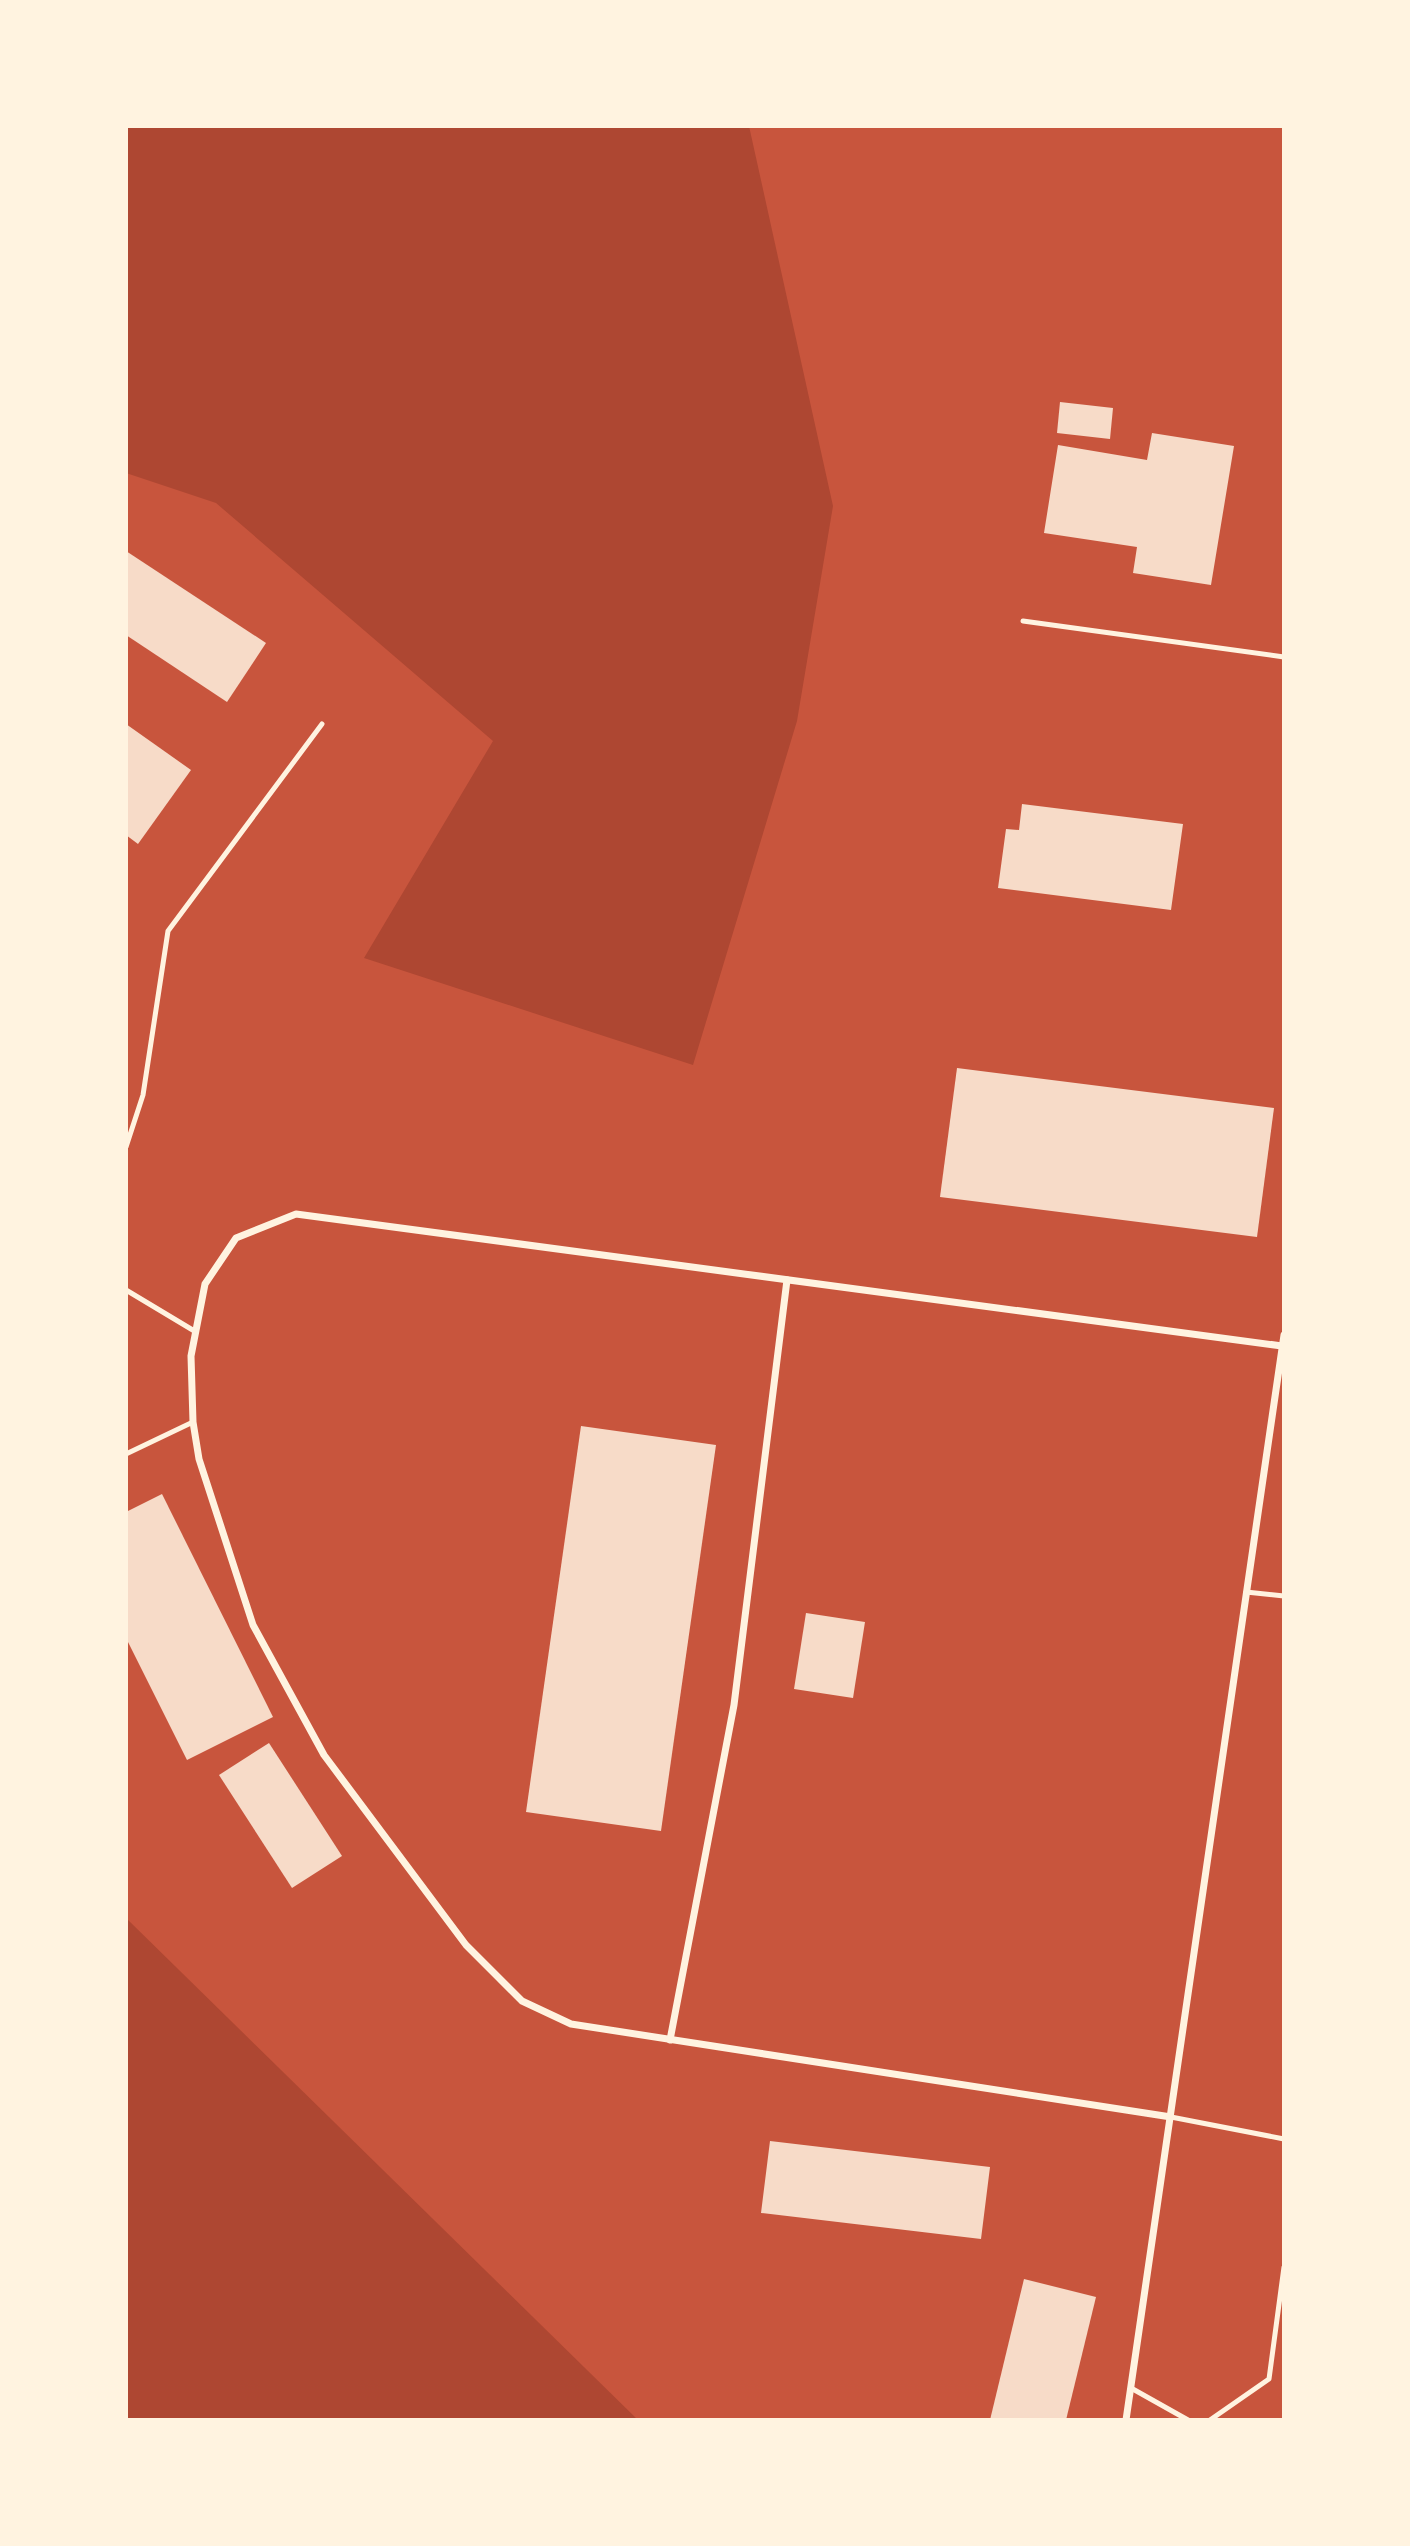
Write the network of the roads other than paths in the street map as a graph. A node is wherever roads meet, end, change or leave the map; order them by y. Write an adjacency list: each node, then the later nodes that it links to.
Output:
1 (1023, 621): 2 (lane)
2 (1284, 657)
3 (322, 724): 4 (lane)
4 (126, 1147)
5 (787, 1280): 7 (street); 9 (street); 14 (street)
6 (126, 1290): 7 (lane)
7 (196, 1332): 10 (street)
8 (1284, 1335): 9 (street)
9 (1282, 1346): 12 (street)
10 (193, 1422): 11 (lane); 14 (street)
11 (126, 1454)
12 (1246, 1592): 13 (lane); 15 (street)
13 (1284, 1597)
14 (670, 2040): 15 (street)
15 (1171, 2117): 16 (lane); 18 (street)
16 (1284, 2139)
17 (1284, 2267): 21 (lane)
18 (1131, 2388): 19 (street); 20 (lane)
19 (1126, 2420)
20 (1188, 2420)
21 (1210, 2420)

